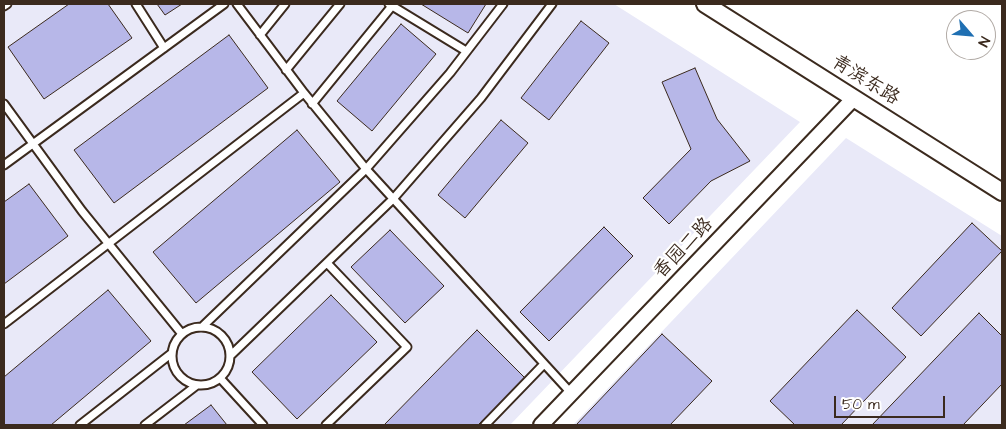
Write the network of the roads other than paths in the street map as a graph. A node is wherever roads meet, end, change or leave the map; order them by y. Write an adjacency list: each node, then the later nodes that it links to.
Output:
1 (136, 4): 11 (lane)
2 (224, 4): 11 (lane)
3 (237, 4): 10 (lane)
4 (286, 4): 10 (lane)
5 (340, 4): 13 (lane)
6 (503, 4): 12 (lane)
7 (552, 4): 22 (lane)
8 (706, 4): 15 (street, 青滨东路)
9 (391, 5): 12 (lane); 17 (lane)
10 (260, 35): 13 (lane)
11 (164, 48): 18 (lane)
12 (466, 51): 20 (lane)
13 (286, 70): 14 (lane)
14 (304, 93): 17 (lane); 23 (lane)
15 (854, 98): 21 (street, 青滨东路); 33 (street, 香园二路)
16 (4, 104): 18 (lane)
17 (312, 104): 20 (lane)
18 (32, 144): 19 (lane); 23 (lane)
19 (4, 165)
20 (366, 169): 22 (lane); 26 (lane)
21 (1002, 192)
22 (393, 199): 24 (lane); 30 (lane)
23 (108, 244): 25 (lane); 27 (lane)
24 (327, 263): 29 (lane); 37 (lane)
25 (4, 324)
26 (202, 327): 27 (lane); 29 (lane)
27 (182, 334): 28 (lane)
28 (172, 353): 32 (lane); 34 (lane)
29 (230, 356): 31 (lane)
30 (544, 364): 33 (lane); 38 (lane)
31 (220, 378): 32 (lane); 36 (lane)
32 (197, 385): 35 (lane)
33 (572, 393): 39 (street, 香园二路)
34 (80, 425)
35 (145, 425)
36 (262, 425)
37 (326, 425)
38 (485, 425)
39 (541, 425)

